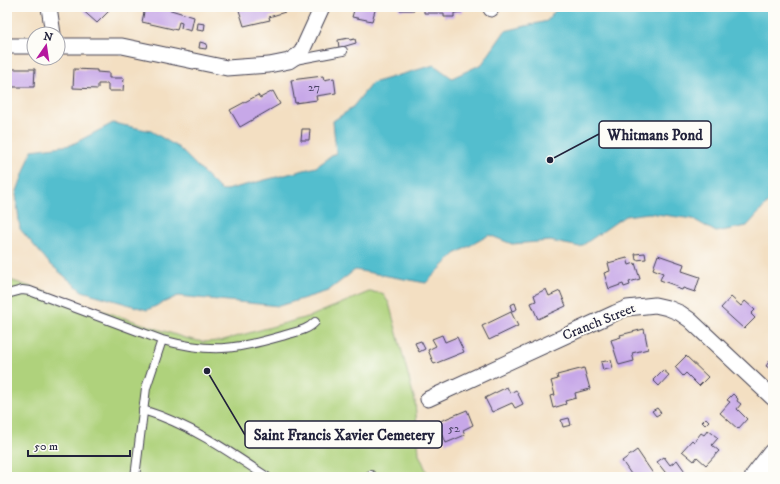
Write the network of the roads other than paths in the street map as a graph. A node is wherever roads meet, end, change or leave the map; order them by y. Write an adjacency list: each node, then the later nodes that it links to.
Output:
1 (49, 7): 3 (street)
2 (322, 7): 8 (street)
3 (52, 26)
4 (7, 46): 5 (street)
5 (26, 46)
6 (66, 46): 8 (street)
7 (343, 52): 8 (lane)
8 (289, 61)
9 (7, 294): 11 (lane)
10 (316, 322): 11 (lane)
11 (162, 340): 14 (lane)
12 (773, 398): 13 (street, Cranch Street)
13 (428, 399)
14 (143, 410): 16 (lane); 17 (lane)
15 (773, 455): 18 (main road)
16 (135, 477)
17 (267, 477)
18 (756, 477)

